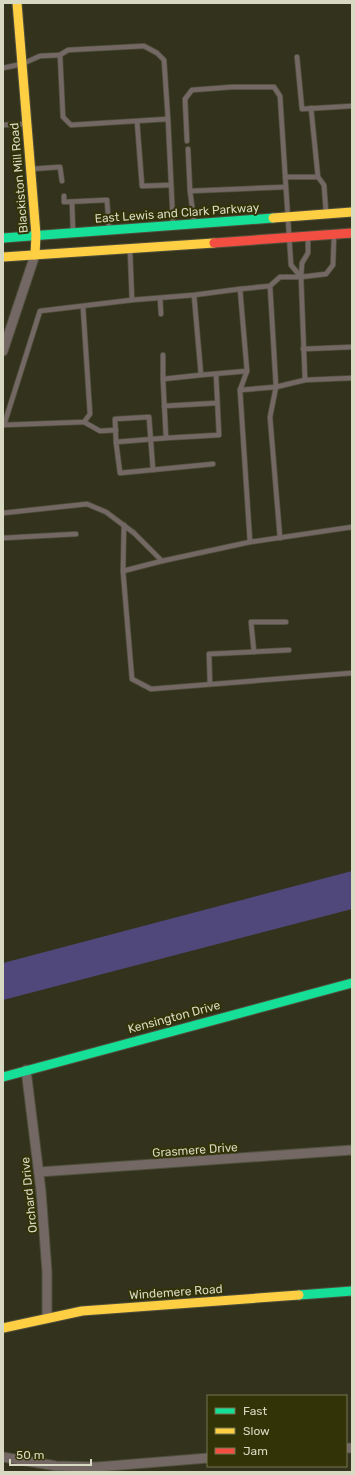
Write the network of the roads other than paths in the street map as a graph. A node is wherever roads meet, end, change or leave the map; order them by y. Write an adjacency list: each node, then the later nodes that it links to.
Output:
1 (17, 3): 4 (main road, Blackiston Mill Road)
2 (60, 55): 4 (lane); 8 (lane); 9 (lane)
3 (297, 57): 7 (lane)
4 (22, 64): 5 (lane); 10 (main road, Blackiston Mill Road)
5 (3, 68)
6 (352, 106): 7 (lane)
7 (311, 108): 15 (lane)
8 (168, 119): 9 (lane); 18 (lane)
9 (137, 121): 18 (lane)
10 (26, 124): 11 (lane); 14 (main road, Blackiston Mill Road)
11 (3, 126)
12 (187, 141): 16 (lane)
13 (188, 149): 20 (lane)
14 (31, 169): 17 (lane); 32 (main road, Blackiston Mill Road)
15 (318, 177): 16 (lane); 24 (lane)
16 (285, 178): 19 (lane)
17 (62, 181)
18 (171, 185): 27 (lane)
19 (286, 188): 20 (lane); 25 (lane)
20 (190, 191): 26 (lane)
21 (64, 196): 22 (lane)
22 (72, 202): 28 (lane); 29 (lane)
23 (352, 212): 24 (main road, East Lewis and Clark Parkway)
24 (326, 214): 25 (main road, East Lewis and Clark Parkway)
25 (288, 217): 26 (main road, East Lewis and Clark Parkway); 35 (lane)
26 (194, 224): 27 (main road, East Lewis and Clark Parkway)
27 (173, 225): 28 (main road, East Lewis and Clark Parkway)
28 (109, 230): 29 (main road, East Lewis and Clark Parkway)
29 (73, 232): 32 (main road, East Lewis and Clark Parkway)
30 (352, 233): 31 (main road)
31 (334, 234): 33 (main road); 39 (lane)
32 (36, 235): 34 (main road, East Lewis and Clark Parkway); 37 (main road, Blackiston Mill Road)
33 (308, 236): 35 (main road); 39 (lane)
34 (3, 238)
35 (290, 238): 36 (main road); 39 (lane)
36 (130, 248): 37 (main road); 44 (lane)
37 (35, 255): 38 (main road); 49 (street)
38 (3, 257)
39 (301, 277): 40 (lane); 48 (lane)
40 (270, 286): 41 (lane); 57 (lane)
41 (240, 289): 42 (lane); 51 (lane)
42 (194, 295): 43 (lane); 53 (lane)
43 (160, 298): 44 (lane); 46 (lane)
44 (132, 300): 45 (lane)
45 (84, 307): 61 (lane); 62 (lane)
46 (161, 314)
47 (352, 347): 48 (lane)
48 (303, 349): 56 (lane)
49 (3, 351)
50 (163, 355): 55 (lane)
51 (247, 371): 52 (lane); 58 (lane)
52 (216, 374): 53 (lane); 59 (lane)
53 (201, 375): 55 (lane)
54 (352, 378): 56 (lane)
55 (163, 379): 60 (lane)
56 (305, 380): 57 (lane)
57 (276, 387): 58 (lane); 74 (lane)
58 (240, 390): 75 (lane)
59 (218, 403): 60 (lane); 64 (lane)
60 (164, 406): 64 (lane)
61 (84, 422): 62 (lane); 63 (lane)
62 (4, 425)
63 (116, 430): 65 (lane); 66 (lane)
64 (166, 438): 65 (lane)
65 (151, 439): 66 (lane); 68 (lane)
66 (116, 442): 68 (lane)
67 (213, 464): 68 (lane)
68 (153, 470)
69 (3, 513): 70 (lane)
70 (124, 525): 76 (lane); 77 (lane)
71 (352, 527): 74 (lane)
72 (76, 534): 73 (lane)
73 (3, 538)
74 (280, 538): 75 (lane)
75 (250, 542): 76 (lane)
76 (162, 561): 77 (lane)
77 (123, 571): 82 (lane)
78 (286, 622): 80 (lane)
79 (289, 650): 80 (lane)
80 (254, 652): 82 (lane)
81 (352, 673): 82 (lane)
82 (210, 684)
83 (352, 982): 84 (main road, Kensington Drive)
84 (26, 1070): 85 (main road, Kensington Drive); 87 (street, Orchard Drive)
85 (3, 1077)
86 (352, 1150): 87 (street, Grasmere Drive)
87 (39, 1172): 89 (street, Orchard Drive)
88 (352, 1292): 89 (main road, Windemere Road)
89 (47, 1318): 90 (main road, Windemere Road)
90 (3, 1328)
91 (3, 1457): 92 (street)
92 (207, 1458)

